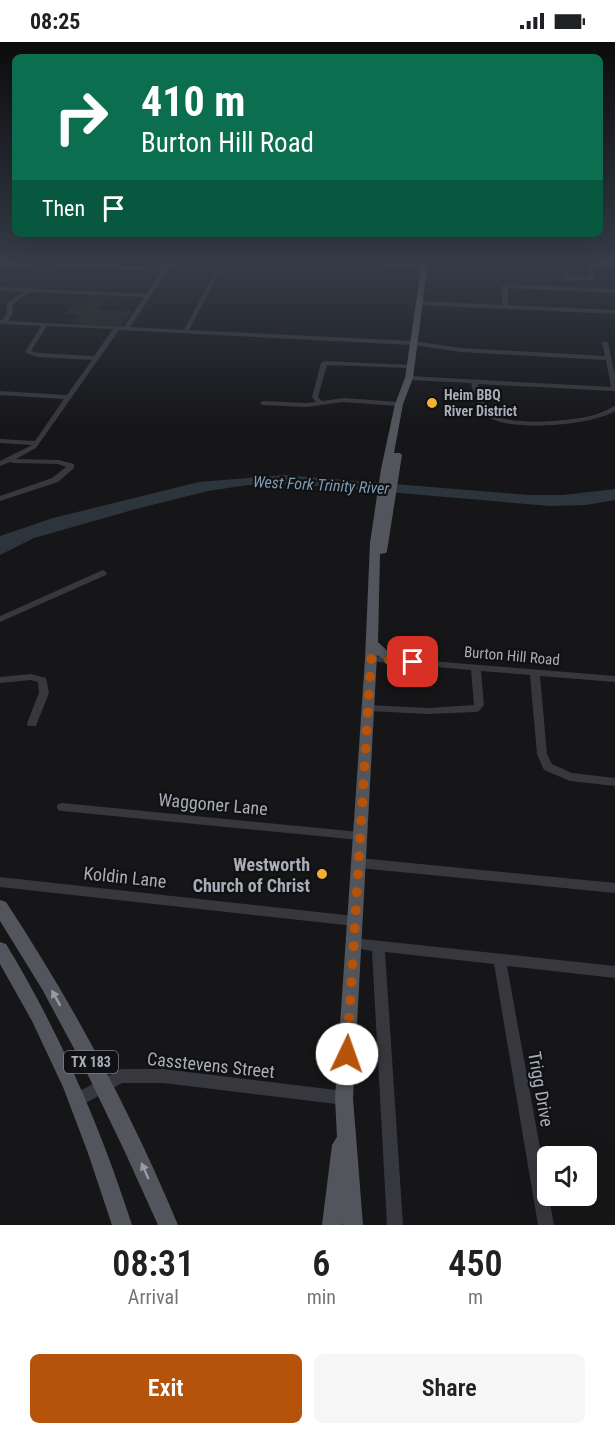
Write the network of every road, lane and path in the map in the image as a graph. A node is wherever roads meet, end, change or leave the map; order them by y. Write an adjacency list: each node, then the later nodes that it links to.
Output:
1 (134, 316): 7 (street)
2 (194, 316): 8 (street)
3 (417, 316): 9 (main road)
4 (2, 322): 5 (street)
5 (45, 324): 6 (street); 11 (street)
6 (117, 328): 7 (street); 11 (street)
7 (126, 328): 8 (street)
8 (186, 331): 9 (street)
9 (413, 343): 12 (street); 13 (main road)
10 (605, 343): 12 (street)
11 (96, 358): 18 (street)
12 (608, 358): 16 (street)
13 (410, 366): 14 (main road); 20 (street)
14 (408, 378): 15 (street); 22 (main road)
15 (474, 381): 16 (street); 21 (street)
16 (615, 389)
17 (0, 393): 18 (street)
18 (69, 397): 24 (street)
19 (263, 403): 20 (street)
20 (321, 403): 22 (street)
21 (615, 408)
22 (401, 409): 29 (main road)
23 (0, 441): 24 (street)
24 (37, 443): 25 (street)
25 (4, 462): 26 (street)
26 (0, 499)
27 (103, 573): 28 (street)
28 (0, 619)
29 (372, 652): 30 (main road); 35 (main road)
30 (392, 661): 31 (street, Burton Hill Road)
31 (476, 668): 32 (street, Burton Hill Road); 35 (street)
32 (535, 673): 33 (street, Burton Hill Road); 37 (street)
33 (615, 679)
34 (0, 680): 36 (street)
35 (368, 708): 39 (main road)
36 (32, 723)
37 (615, 782)
38 (62, 807): 39 (street, Waggoner Lane)
39 (360, 836): 40 (main road)
40 (359, 863): 42 (street); 44 (main road)
41 (0, 882): 44 (street, Koldin Lane)
42 (615, 888)
43 (0, 907): 50 (main road, TX 183, one-way to 43)
44 (354, 921): 45 (main road)
45 (353, 943): 46 (street); 51 (main road)
46 (378, 945): 48 (street); 58 (street)
47 (0, 949): 52 (main road, TX 183)
48 (500, 960): 49 (street); 59 (street, Trigg Drive)
49 (615, 972)
50 (104, 1085): 51 (street, Casstevens Street); 52 (street, Casstevens Street); 56 (main road, TX 183, one-way to 50)
51 (344, 1098): 53 (main road)
52 (80, 1099): 55 (main road, TX 183)
53 (345, 1126): 54 (main road); 57 (main road)
54 (332, 1222)
55 (122, 1225)
56 (168, 1225)
57 (353, 1225)
58 (395, 1225)
59 (546, 1225)

